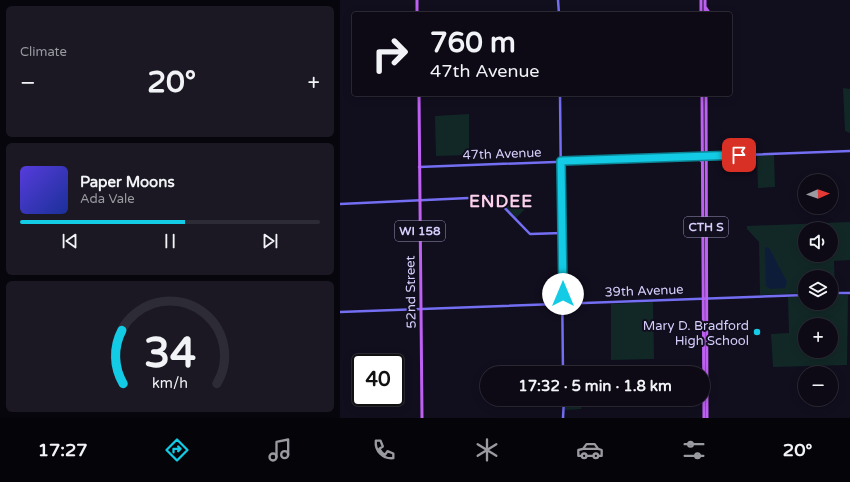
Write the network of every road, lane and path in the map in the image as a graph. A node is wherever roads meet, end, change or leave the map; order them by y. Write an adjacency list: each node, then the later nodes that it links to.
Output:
1 (417, 0): 6 (main road)
2 (558, 0): 7 (street)
3 (701, 0): 8 (main road)
4 (705, 0): 5 (main road)
5 (705, 8): 9 (main road); 10 (main road)
6 (417, 12)
7 (559, 12)
8 (701, 12)
9 (705, 12)
10 (708, 12)
11 (419, 96): 22 (main road, 52nd Street / WI 158)
12 (560, 96): 20 (street)
13 (702, 96): 18 (main road, CTH S)
14 (706, 96): 15 (main road, CTH S)
15 (706, 151): 18 (main road, CTH S); 19 (main road)
16 (850, 151): 19 (street, 47th Avenue)
17 (696, 156): 18 (street, 47th Avenue); 20 (street, 47th Avenue); 21 (main road)
18 (704, 156): 19 (street, 47th Avenue); 21 (main road, CTH S); 29 (main road, CTH S)
19 (714, 156)
20 (561, 161): 22 (street, 47th Avenue); 25 (street)
21 (702, 161): 29 (main road, CTH S)
22 (419, 167): 23 (main road, 52nd Street / WI 158)
23 (419, 200): 24 (street); 25 (street); 31 (main road, 52nd Street / WI 158)
24 (340, 204)
25 (562, 233): 30 (street)
26 (838, 293): 27 (street)
27 (850, 293)
28 (798, 295): 29 (street, 39th Avenue)
29 (706, 298): 30 (street, 39th Avenue); 33 (main road); 34 (main road)
30 (563, 303): 31 (street, 39th Avenue); 35 (street)
31 (420, 309): 32 (street, 39th Avenue); 40 (main road, 52nd Street / WI 158)
32 (340, 312)
33 (704, 312): 34 (main road); 36 (main road)
34 (708, 322): 37 (main road)
35 (563, 366)
36 (705, 366)
37 (706, 366)
38 (564, 406): 41 (street)
39 (705, 406): 42 (main road)
40 (422, 418)
41 (563, 418)
42 (705, 418)

